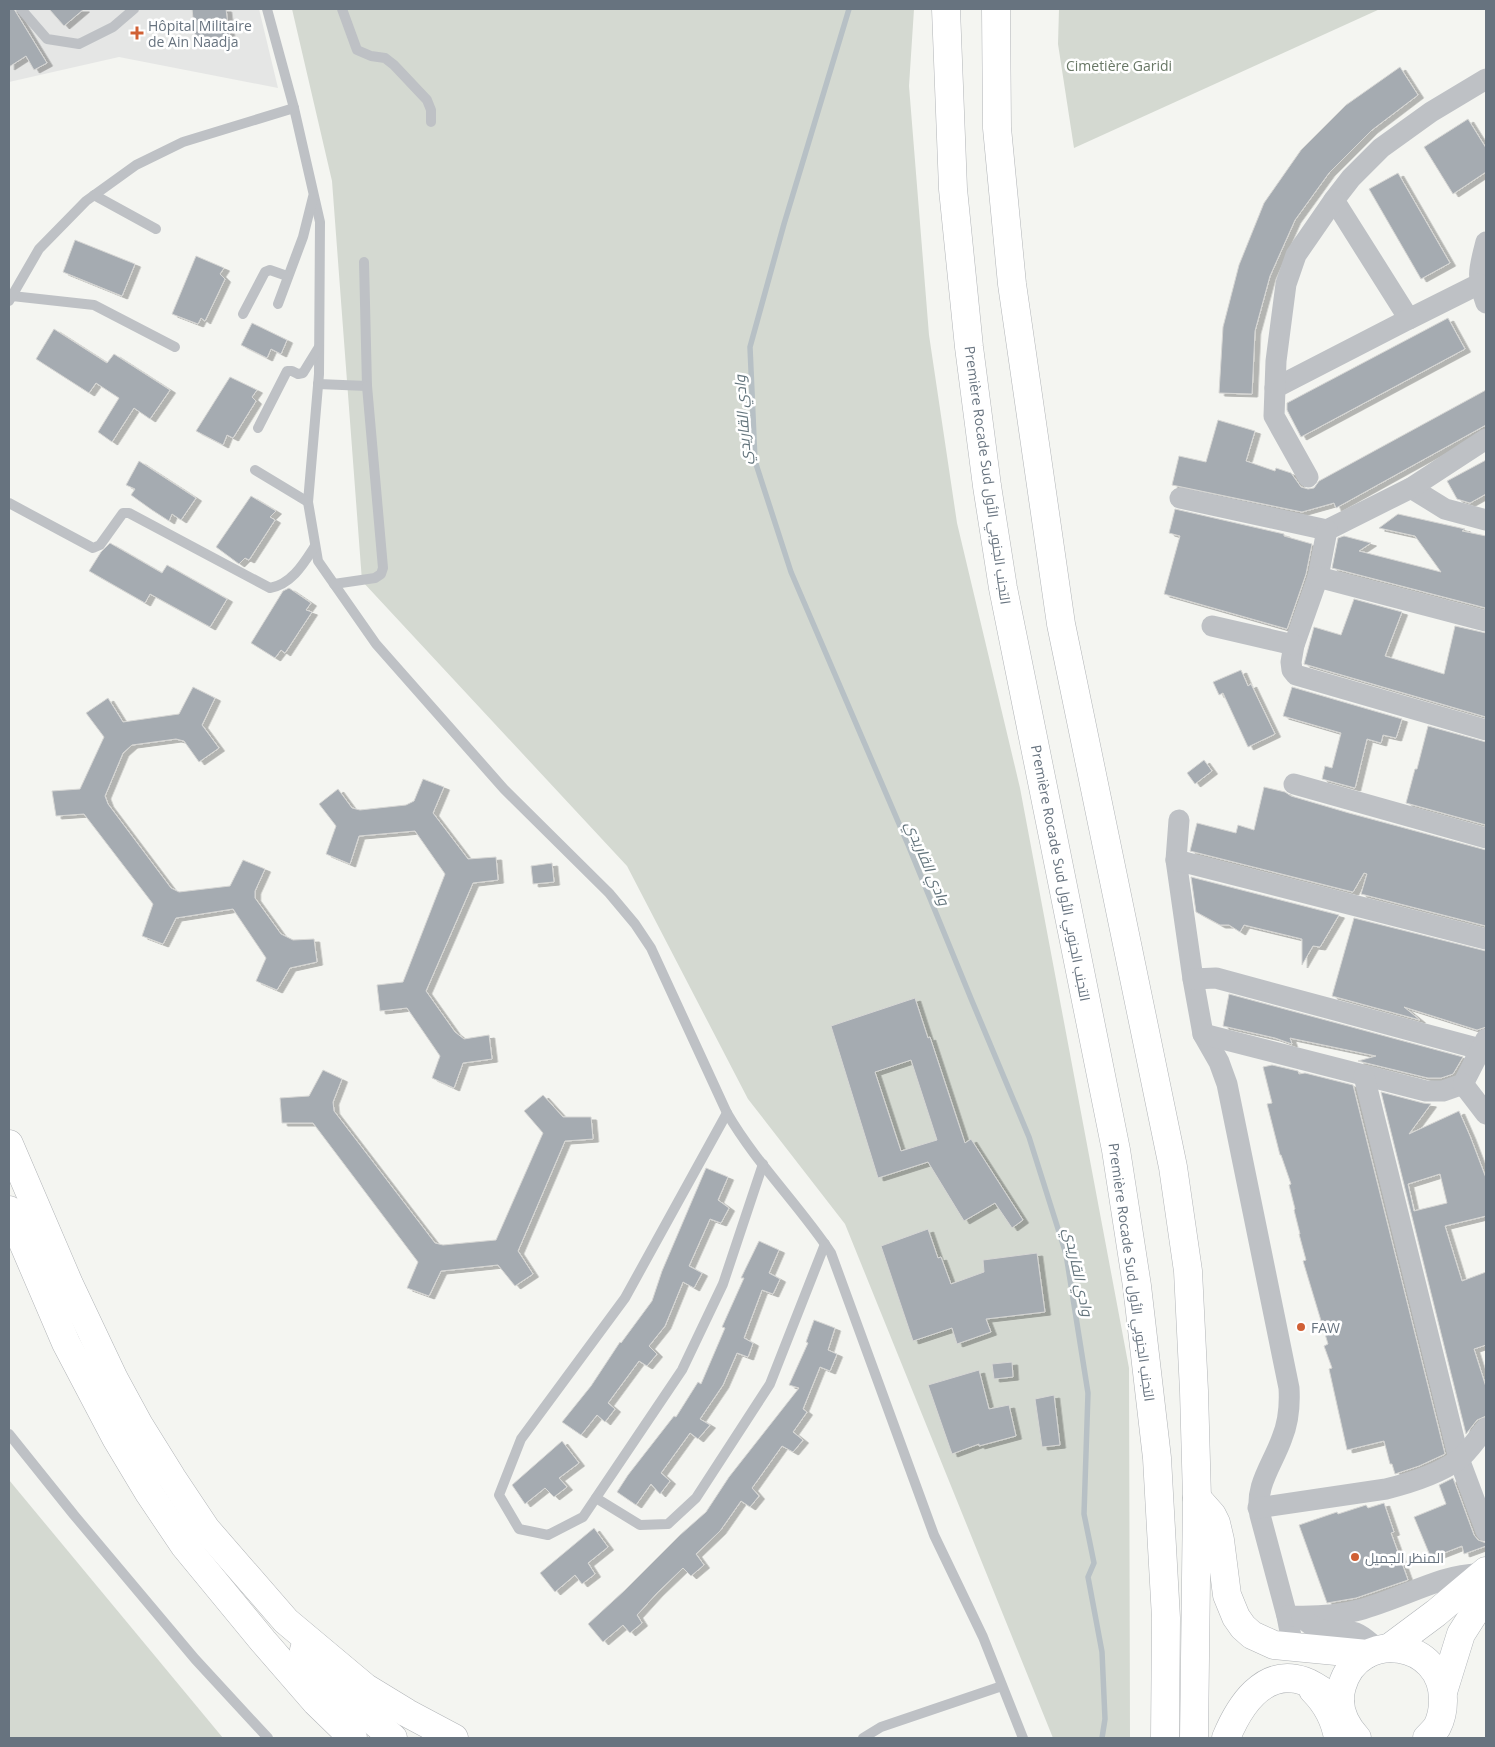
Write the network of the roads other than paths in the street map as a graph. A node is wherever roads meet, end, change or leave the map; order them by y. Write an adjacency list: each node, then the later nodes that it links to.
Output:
1 (21, 9): 2 (lane)
2 (134, 9)
3 (267, 9): 8 (lane)
4 (342, 9): 9 (lane)
5 (946, 9): 86 (main road, Première Rocade Sud التجنب الجنوبي الأول)
6 (996, 9): 66 (main road)
7 (1484, 86): 12 (street)
8 (294, 108): 10 (lane); 11 (lane)
9 (431, 122)
10 (94, 195): 13 (lane); 18 (lane)
11 (314, 196): 16 (lane); 22 (lane)
12 (1334, 200): 21 (street); 26 (street)
13 (156, 229)
14 (1486, 242): 17 (street)
15 (364, 262): 25 (lane)
16 (287, 276): 19 (lane); 20 (lane)
17 (1483, 293): 21 (street)
18 (10, 299): 23 (lane)
19 (278, 304)
20 (243, 314)
21 (1409, 319): 26 (street)
22 (319, 346): 24 (lane); 27 (lane)
23 (176, 347)
24 (318, 384): 25 (lane); 33 (lane)
25 (367, 386): 39 (lane)
26 (1275, 388): 30 (street)
27 (258, 428)
28 (1486, 439): 31 (street)
29 (255, 470): 33 (lane)
30 (1308, 476)
31 (1411, 488): 35 (street); 36 (street)
32 (1180, 498): 36 (street)
33 (308, 502): 37 (lane)
34 (9, 503): 37 (lane)
35 (1486, 520)
36 (1327, 530): 38 (street)
37 (316, 546): 39 (lane)
38 (1318, 577): 40 (street); 42 (street)
39 (334, 584): 54 (lane)
40 (1486, 621)
41 (1212, 626): 42 (street)
42 (1294, 645): 43 (street)
43 (1486, 730)
44 (1294, 784): 46 (street)
45 (1179, 820): 47 (street)
46 (1486, 838)
47 (1176, 860): 48 (street); 49 (street)
48 (1486, 940)
49 (1193, 979): 50 (street); 51 (street)
50 (1204, 1034): 52 (street); 67 (street)
51 (1483, 1044): 53 (street)
52 (1364, 1076): 53 (street); 64 (street)
53 (1463, 1084): 55 (street)
54 (727, 1113): 57 (lane); 65 (lane)
55 (1486, 1114)
56 (9, 1144): 72 (main road)
57 (763, 1164): 60 (lane); 65 (lane)
58 (9, 1210): 61 (main road)
59 (9, 1220): 61 (main road)
60 (825, 1244): 65 (lane); 77 (lane)
61 (44, 1294): 73 (main road)
62 (1486, 1428): 64 (street)
63 (9, 1434): 80 (lane)
64 (1459, 1460): 67 (street); 68 (street)
65 (596, 1498)
66 (1197, 1498): 74 (main road); 87 (main road)
67 (1258, 1508): 71 (street)
68 (1486, 1532)
69 (1485, 1572): 71 (street); 75 (main road)
70 (1486, 1600): 78 (main road)
71 (1294, 1616): 74 (street); 75 (street)
72 (286, 1621): 76 (main road); 83 (main road)
73 (263, 1641): 76 (main road); 81 (main road)
74 (1293, 1647): 75 (main road)
75 (1378, 1650): 78 (main road); 79 (main road)
76 (327, 1681): 82 (main road)
77 (1002, 1686): 84 (lane); 85 (lane)
78 (1443, 1692): 90 (main road)
79 (1340, 1724): 88 (main road); 89 (main road)
80 (268, 1738)
81 (353, 1738)
82 (393, 1738)
83 (454, 1738)
84 (863, 1738)
85 (1023, 1738)
86 (1164, 1738)
87 (1194, 1738)
88 (1226, 1738)
89 (1357, 1738)
90 (1427, 1738)

